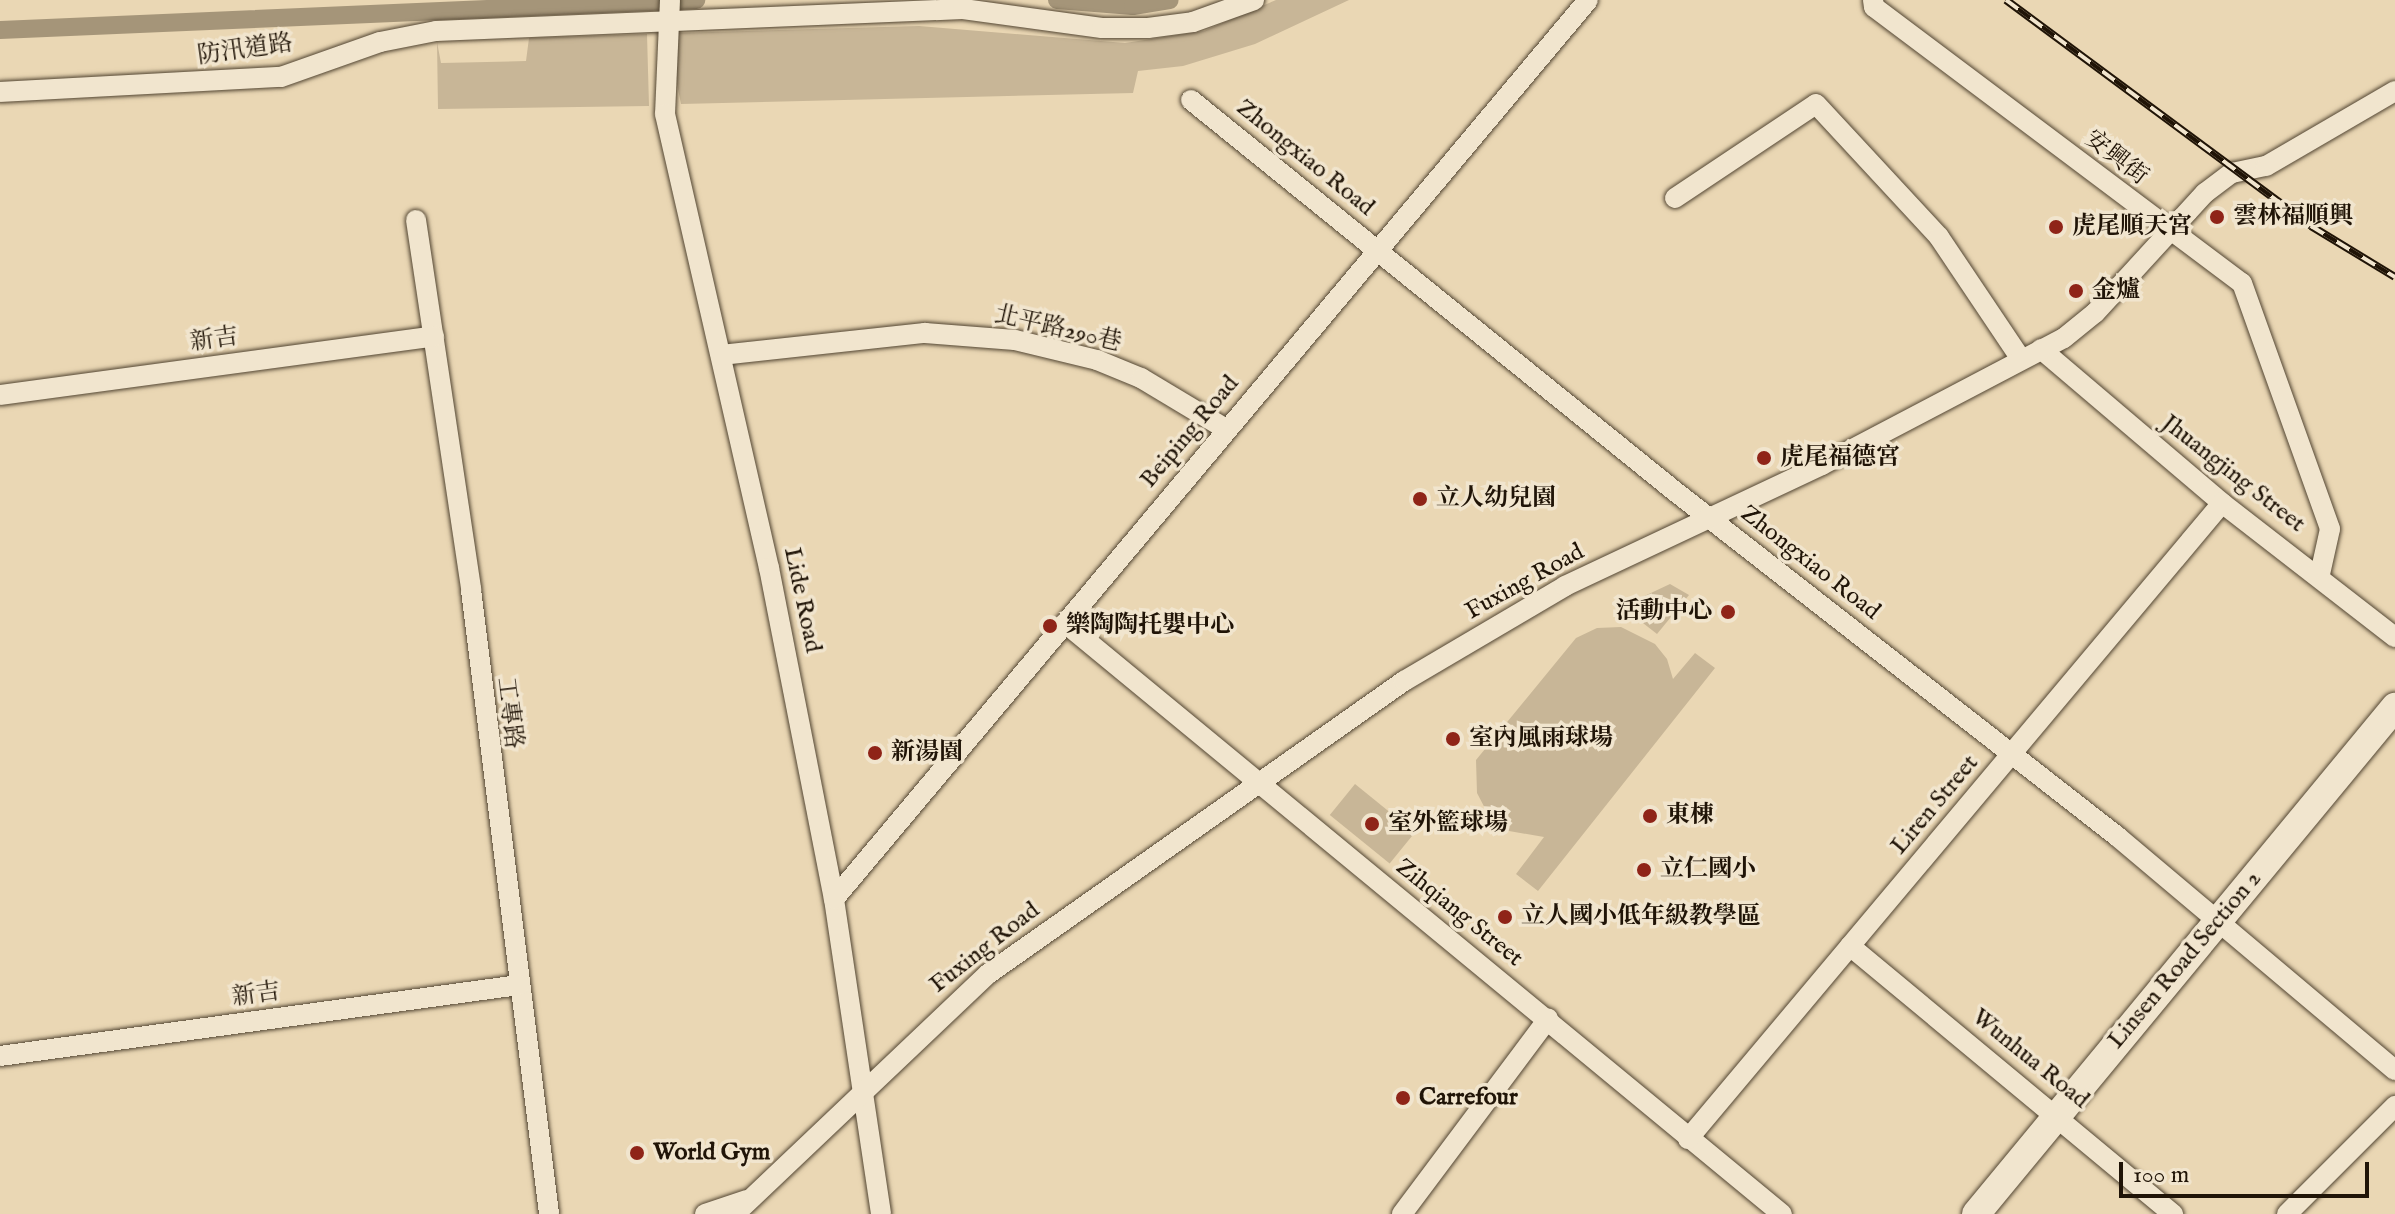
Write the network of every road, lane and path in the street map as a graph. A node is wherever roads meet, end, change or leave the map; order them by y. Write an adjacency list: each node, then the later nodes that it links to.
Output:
1 (1254, 0): 4 (street, 防汛道路)
2 (1588, 0): 11 (street, Beiping Road)
3 (1873, 0): 10 (street, 安興街)
4 (668, 13): 6 (street, 防汛道路); 14 (street, Lide Road)
5 (2395, 91): 10 (street, Fuxing Road)
6 (0, 92)
7 (1191, 100): 11 (street, Zhongxiao Road)
8 (1675, 198): 15 (street)
9 (416, 220): 12 (street, 工專路)
10 (2169, 232): 13 (street, Fuxing Road); 20 (street, 安興街)
11 (1377, 249): 17 (street, Beiping Road); 19 (street, Zhongxiao Road)
12 (434, 336): 16 (street, 新吉); 29 (street, 工專路)
13 (2041, 349): 15 (street, Fuxing Road); 18 (street, Jhuangjing Street)
14 (721, 355): 17 (street, 北平路290巷); 26 (street, Lide Road)
15 (2021, 359): 19 (street, Fuxing Road)
16 (0, 395)
17 (1226, 429): 21 (street, Beiping Road)
18 (2222, 503): 20 (street, Jhuangjing Street); 24 (street, Liren Street)
19 (1711, 518): 24 (street, Zhongxiao Road); 25 (street, Fuxing Road)
20 (2320, 574): 22 (street, Jhuangjing Street)
21 (1065, 623): 25 (street, Zihqiang Street); 26 (street, Beiping Road)
22 (2395, 637)
23 (2395, 707): 27 (main road, Linsen Road Section 2)
24 (2011, 755): 27 (street, Zhongxiao Road); 28 (street, Liren Street)
25 (1258, 782): 30 (street, Zihqiang Street); 33 (street, Fuxing Road)
26 (834, 899): 33 (street, Lide Road)
27 (2219, 921): 32 (street, Zhongxiao Road); 35 (main road, Linsen Road Section 2)
28 (1850, 946): 35 (street, Wunhua Road); 36 (street, Liren Street)
29 (519, 985): 31 (street, 新吉); 38 (street, 工專路)
30 (1548, 1019): 36 (street, Zihqiang Street); 42 (street)
31 (0, 1056)
32 (2395, 1070)
33 (864, 1093): 37 (street, Fuxing Road); 41 (street, Lide Road)
34 (2395, 1106): 46 (street)
35 (2058, 1116): 44 (main road, Linsen Road Section 2); 45 (street, Wunhua Road)
36 (1688, 1139): 43 (street, Zihqiang Street)
37 (763, 1205): 39 (street); 40 (street, Fuxing Road)
38 (549, 1214)
39 (705, 1214)
40 (735, 1214)
41 (881, 1214)
42 (1402, 1214)
43 (1782, 1214)
44 (1976, 1214)
45 (2173, 1214)
46 (2287, 1214)

